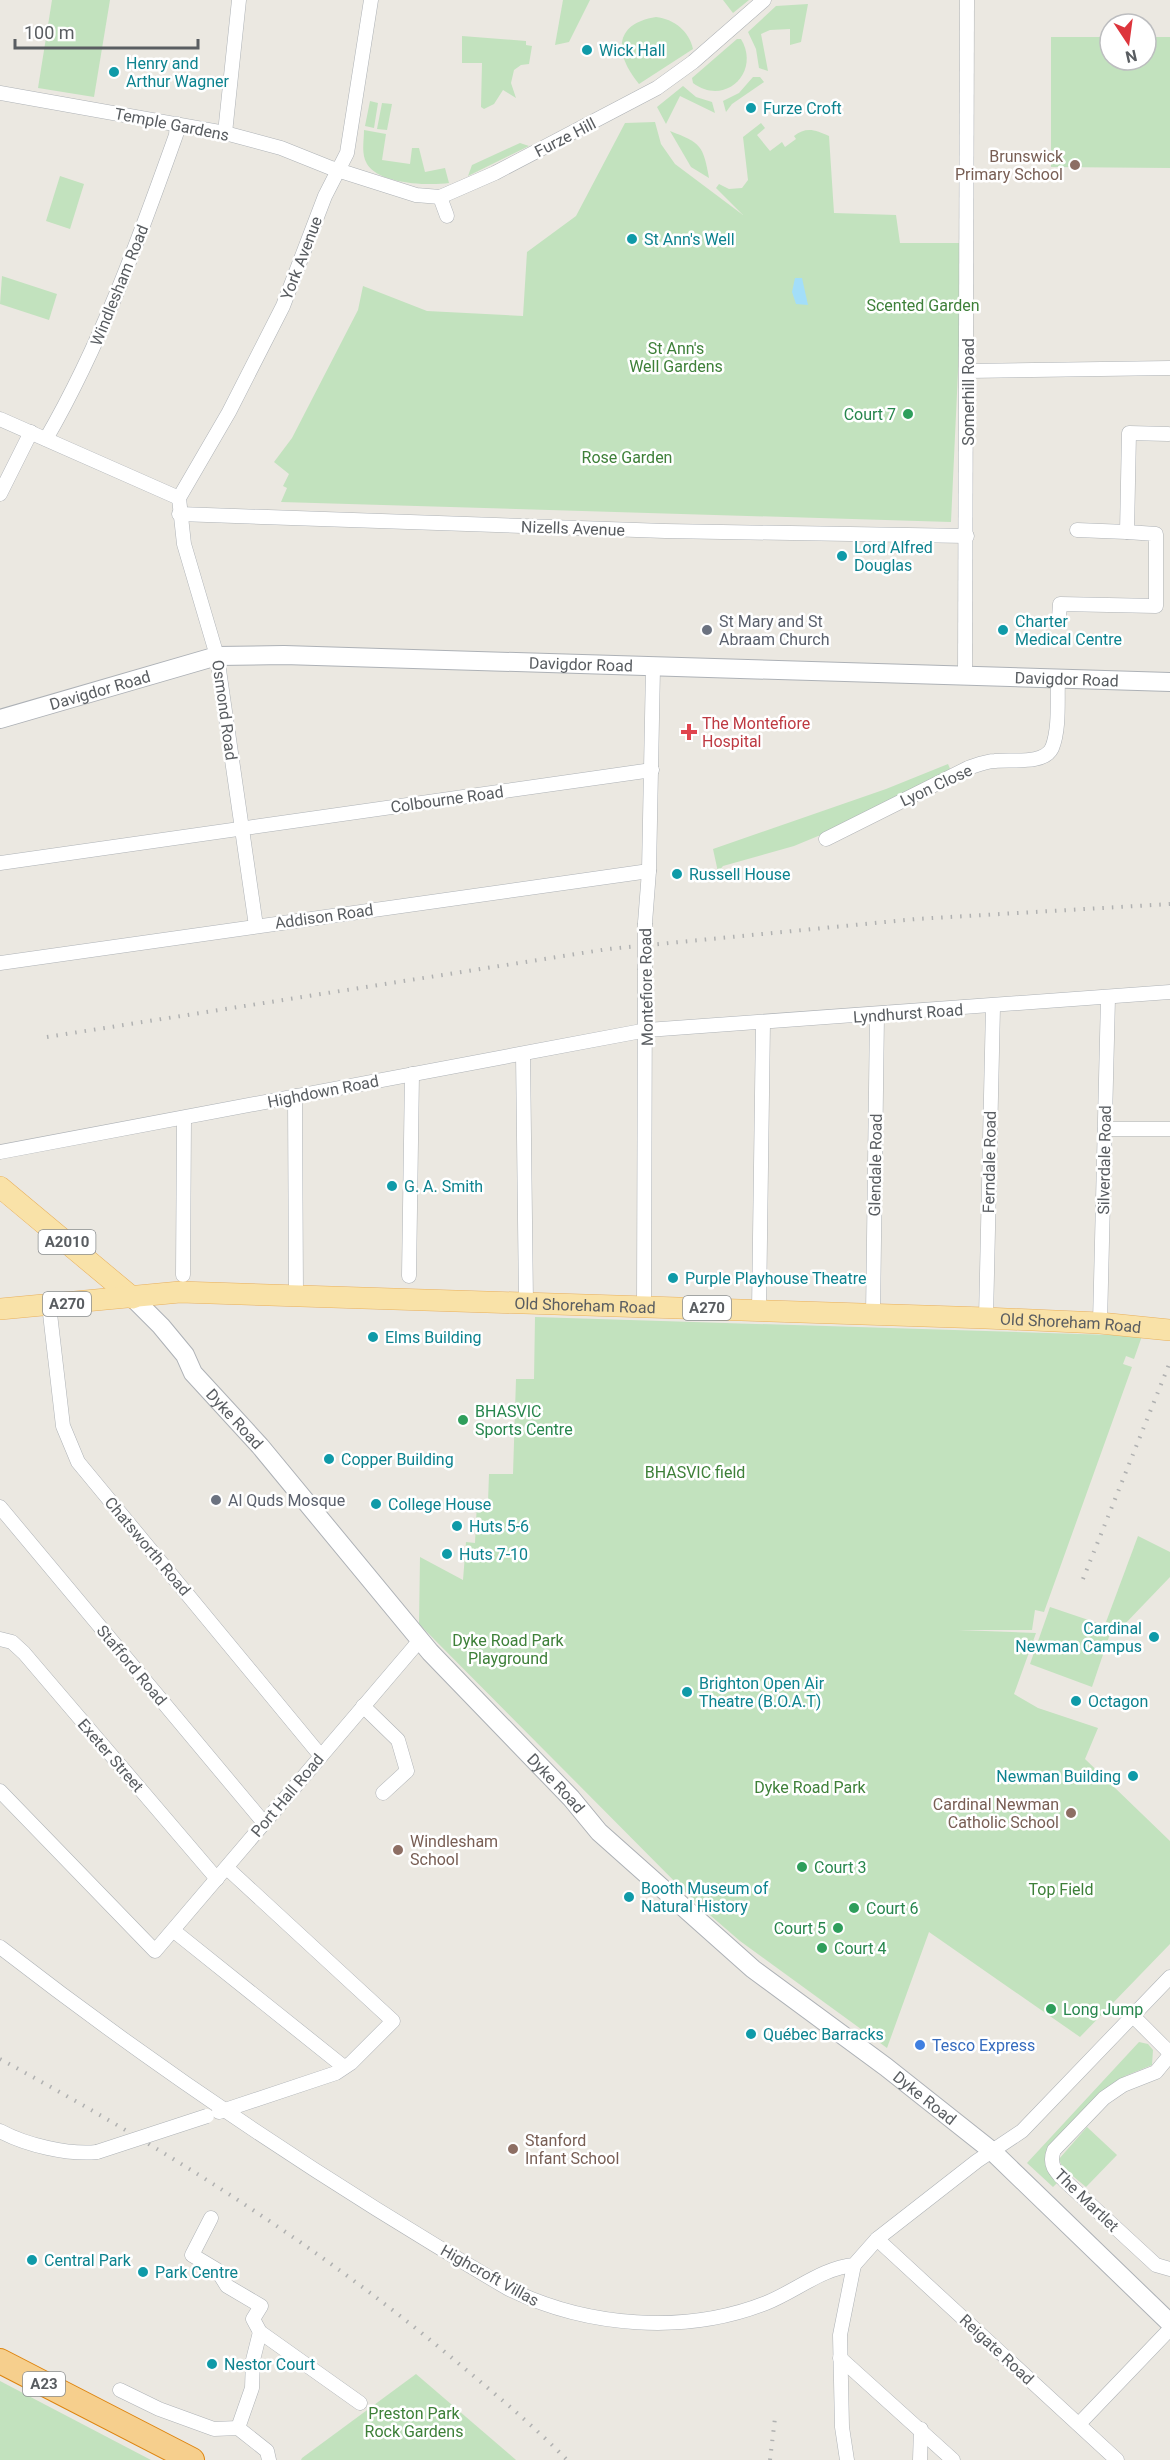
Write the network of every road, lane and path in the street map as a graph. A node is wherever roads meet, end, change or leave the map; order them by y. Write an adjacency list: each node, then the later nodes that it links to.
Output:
1 (239, 0): 7 (street)
2 (371, 0): 8 (street, York Avenue)
3 (764, 0): 9 (street, Furze Hill)
4 (968, 0): 12 (street, Somerhill Road)
5 (0, 93): 6 (street, Temple Gardens)
6 (177, 124): 7 (street, Temple Gardens); 16 (street, Windlesham Road)
7 (225, 133): 8 (street, Temple Gardens)
8 (340, 169): 9 (street); 18 (street, York Avenue)
9 (440, 197): 10 (street)
10 (447, 216)
11 (1170, 368): 12 (street)
12 (968, 371): 23 (street, Somerhill Road)
13 (0, 419): 14 (street)
14 (31, 432): 16 (street); 17 (street)
15 (1168, 434): 21 (street)
16 (46, 439): 18 (street)
17 (0, 494)
18 (179, 498): 19 (street, Osmond Road)
19 (179, 514): 23 (street, Nizells Avenue); 26 (street, Osmond Road)
20 (1077, 530): 21 (street)
21 (1127, 532): 22 (street)
22 (1163, 534): 24 (street)
23 (967, 536): 28 (street, Somerhill Road)
24 (1163, 606): 25 (street)
25 (1059, 618)
26 (217, 656): 27 (street, Davigdor Road); 31 (street, Davigdor Road); 33 (street, Osmond Road)
27 (653, 668): 28 (street, Davigdor Road); 32 (street, Montefiore Road)
28 (966, 676): 29 (street, Davigdor Road)
29 (1058, 678): 30 (street, Davigdor Road); 34 (street, Lyon Close)
30 (1170, 682)
31 (0, 719)
32 (652, 770): 33 (street, Colbourne Road); 36 (street, Montefiore Road)
33 (241, 828): 35 (street, Colbourne Road); 37 (street, Osmond Road)
34 (826, 839)
35 (0, 863)
36 (649, 871): 37 (street, Addison Road); 44 (street, Montefiore Road, bridge)
37 (256, 926): 38 (street, Addison Road)
38 (0, 963)
39 (1170, 992): 40 (street, Lyndhurst Road)
40 (1108, 998): 41 (street, Lyndhurst Road); 49 (street, Silverdale Road)
41 (993, 1007): 42 (street, Lyndhurst Road); 64 (street, Ferndale Road)
42 (877, 1015): 43 (street, Lyndhurst Road); 63 (street, Glendale Road)
43 (763, 1023): 44 (street, Lyndhurst Road); 62 (street)
44 (647, 1030): 45 (street, Highdown Road); 60 (street, Montefiore Road)
45 (523, 1054): 46 (street, Highdown Road); 58 (street)
46 (412, 1074): 47 (street, Highdown Road); 54 (street)
47 (295, 1096): 48 (street, Highdown Road); 56 (street)
48 (184, 1118): 51 (street, Highdown Road); 53 (street)
49 (1105, 1129): 50 (street); 65 (street, Silverdale Road)
50 (1170, 1129)
51 (0, 1152)
52 (0, 1187): 57 (main road, Dyke Road / A2010)
53 (183, 1275)
54 (409, 1276)
55 (170, 1293): 56 (main road, Old Shoreham Road / A270); 57 (main road, Old Shoreham Road / A270); 66 (street)
56 (296, 1296): 58 (main road, Old Shoreham Road / A270)
57 (133, 1298): 59 (main road, Old Shoreham Road / A270); 66 (street, Dyke Road)
58 (526, 1303): 60 (main road, Old Shoreham Road / A270)
59 (49, 1305): 61 (main road, Old Shoreham Road / A270); 72 (street, Chatsworth Road)
60 (644, 1307): 62 (main road, Old Shoreham Road / A270)
61 (0, 1309)
62 (759, 1310): 63 (main road, Old Shoreham Road / A270)
63 (873, 1315): 64 (main road, Old Shoreham Road / A270)
64 (986, 1318): 65 (main road, Old Shoreham Road / A270)
65 (1100, 1323): 67 (main road, Old Shoreham Road / A270)
66 (161, 1326): 70 (street, Dyke Road)
67 (1170, 1330)
68 (0, 1507): 75 (street, Stafford Road)
69 (0, 1639): 77 (street, Exeter Street)
70 (420, 1640): 71 (street, Port Hall Road); 86 (street, Dyke Road)
71 (363, 1706): 72 (street, Port Hall Road); 74 (street)
72 (320, 1755): 75 (street, Port Hall Road)
73 (0, 1791): 78 (street, Port Hall Road)
74 (383, 1793)
75 (264, 1822): 76 (street, Port Hall Road)
76 (227, 1868): 77 (street, Port Hall Road); 83 (street)
77 (217, 1879): 78 (street, Port Hall Road)
78 (174, 1931): 83 (street)
79 (0, 1947): 84 (street, Highcroft Villas)
80 (1170, 1977): 81 (street)
81 (1133, 2016): 82 (street); 86 (street)
82 (1170, 2054): 90 (street, The Martlet)
83 (344, 2067): 84 (street)
84 (223, 2110): 85 (street, bridge); 89 (street, Highcroft Villas)
85 (0, 2131)
86 (992, 2151): 88 (street); 91 (street, Dyke Road)
87 (211, 2218): 93 (street)
88 (877, 2239): 89 (street); 98 (street, Reigate Road)
89 (854, 2265): 94 (street)
90 (1170, 2270)
91 (1170, 2323)
92 (1170, 2329): 98 (street)
93 (260, 2332): 97 (street); 99 (street)
94 (840, 2358): 100 (street); 103 (street)
95 (0, 2361): 101 (highway, A23)
96 (120, 2390): 99 (street)
97 (360, 2403)
98 (1079, 2424): 106 (street, Reigate Road)
99 (238, 2428): 102 (street)
100 (921, 2429): 104 (street); 105 (street)
101 (192, 2460)
102 (269, 2460)
103 (847, 2460)
104 (920, 2460)
105 (954, 2460)
106 (1117, 2460)

